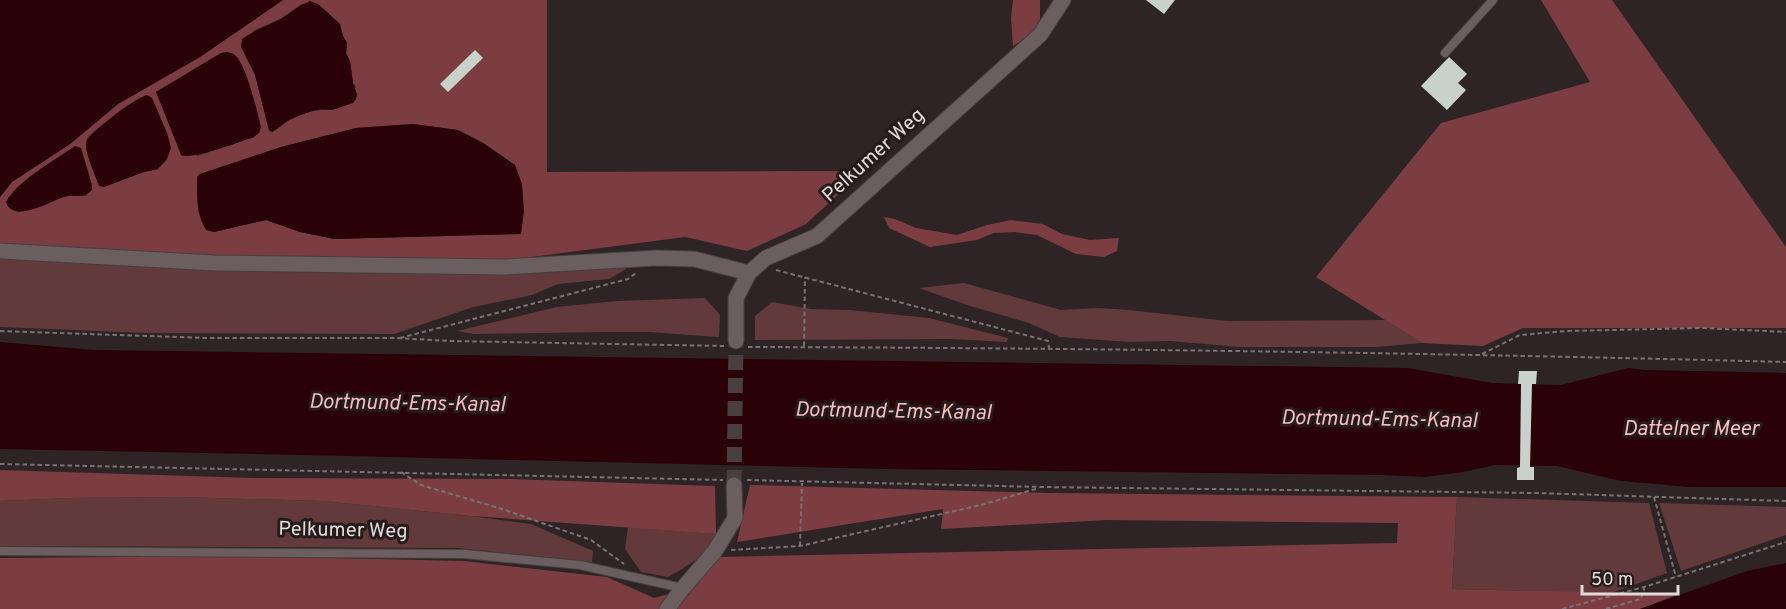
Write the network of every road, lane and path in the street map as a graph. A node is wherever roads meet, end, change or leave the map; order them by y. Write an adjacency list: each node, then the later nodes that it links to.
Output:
1 (1063, 0): 6 (street, Pelkumer Weg)
2 (1493, 0): 3 (lane)
3 (1444, 53)
4 (0, 251): 6 (street)
5 (637, 272): 10 (path)
6 (749, 273): 7 (path); 11 (street, Pelkumer Weg)
7 (806, 277): 12 (path); 13 (path)
8 (0, 331): 10 (path)
9 (1786, 332): 14 (path)
10 (397, 338): 11 (path)
11 (737, 345): 12 (path)
12 (804, 347): 13 (path)
13 (1049, 348): 14 (path)
14 (1482, 354): 15 (path)
15 (1786, 362)
16 (0, 464): 17 (path)
17 (400, 472): 18 (path); 28 (path)
18 (736, 482): 19 (path); 26 (street)
19 (802, 482): 20 (path); 24 (path)
20 (1042, 487): 21 (path); 24 (path)
21 (1654, 497): 22 (path); 27 (path)
22 (1786, 501)
23 (1786, 542): 27 (path)
24 (800, 546): 26 (path)
25 (0, 551): 28 (lane, Pelkumer Weg)
26 (715, 551): 30 (street)
27 (1676, 577): 29 (path)
28 (643, 579): 30 (lane, Pelkumer Weg)
29 (1644, 587): 32 (path); 33 (path)
30 (683, 588): 31 (street)
31 (668, 609)
32 (1562, 609)
33 (1606, 609)

